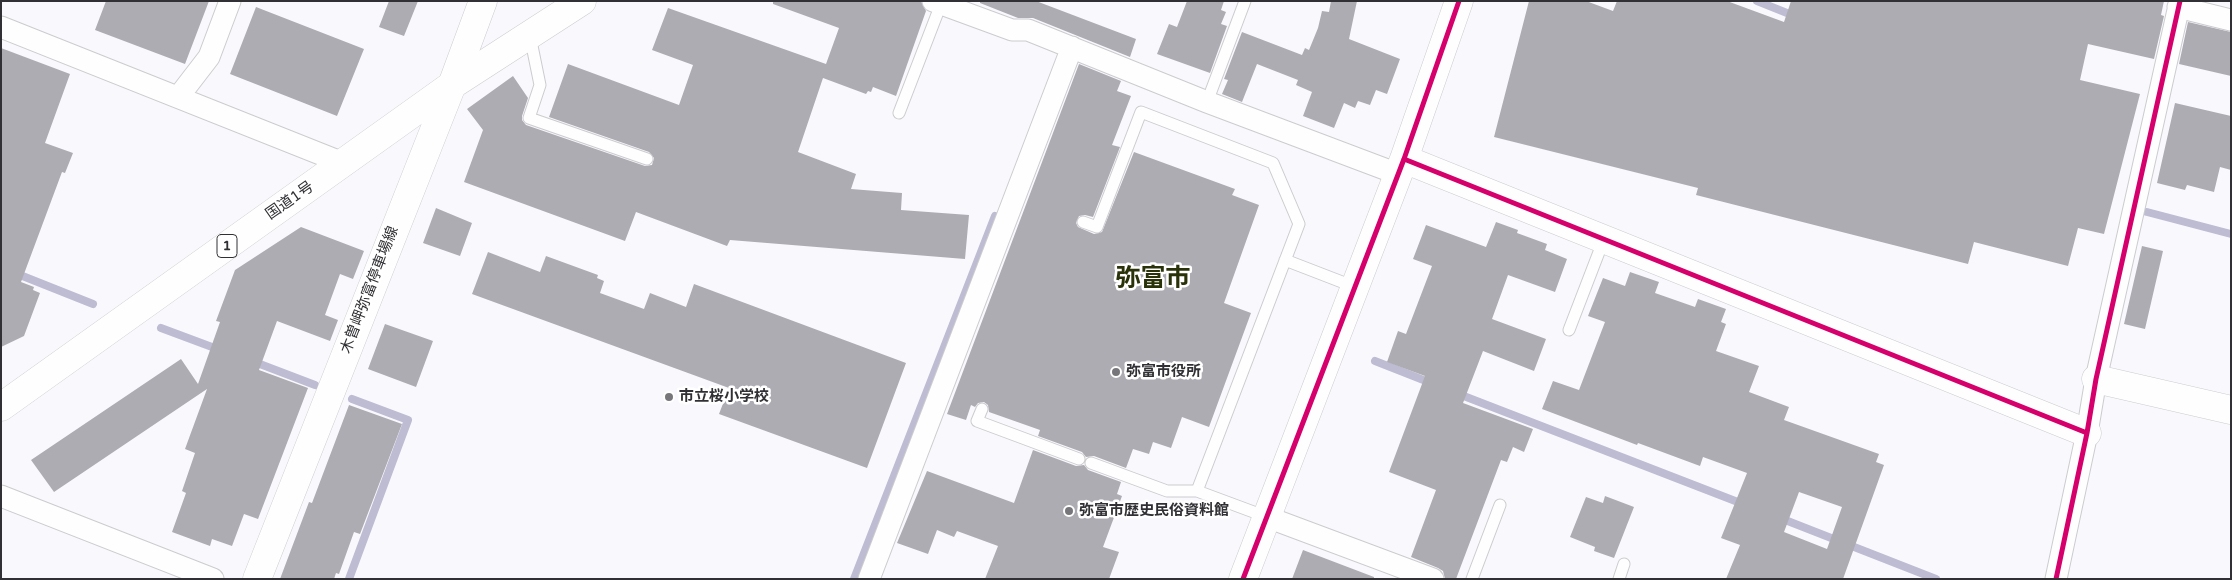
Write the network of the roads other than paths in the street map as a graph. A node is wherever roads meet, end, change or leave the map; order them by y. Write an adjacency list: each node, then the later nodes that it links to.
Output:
1 (230, 1): 13 (street)
2 (483, 1): 12 (main road, 木曽岬弥富停車場線)
3 (582, 1): 10 (main road, 国道1号 / 1)
4 (1245, 1): 14 (lane)
5 (1459, 1): 18 (main road)
6 (937, 3): 11 (street); 15 (lane)
7 (2179, 4): 8 (street); 24 (street)
8 (2231, 20)
9 (1, 27): 13 (street)
10 (530, 36): 12 (main road, 国道1号 / 1); 16 (lane)
11 (1072, 48): 14 (street); 38 (street)
12 (452, 85): 17 (main road, 国道1号 / 1); 37 (main road, 木曽岬弥富停車場線)
13 (179, 96): 17 (street)
14 (1207, 102): 18 (street)
15 (899, 113)
16 (648, 159)
17 (343, 163): 25 (main road, 国道1号 / 1)
18 (1401, 166): 20 (main road); 22 (main road)
19 (1083, 222): 21 (lane)
20 (1604, 239): 23 (lane); 28 (main road)
21 (1285, 260): 22 (lane); 31 (lane)
22 (1355, 287): 34 (main road)
23 (1569, 330)
24 (2096, 378): 27 (main road); 28 (street)
25 (1, 406)
26 (982, 409): 29 (lane)
27 (2231, 410)
28 (2087, 433): 43 (street)
29 (1079, 459)
30 (1091, 463): 31 (lane)
31 (1197, 492): 34 (lane)
32 (1, 496): 36 (street)
33 (1500, 505): 41 (lane)
34 (1267, 517): 39 (main road); 40 (street)
35 (1624, 564): 42 (lane)
36 (213, 579)
37 (257, 579)
38 (869, 579)
39 (1244, 579)
40 (1433, 579)
41 (1472, 579)
42 (1619, 579)
43 (2056, 579)

